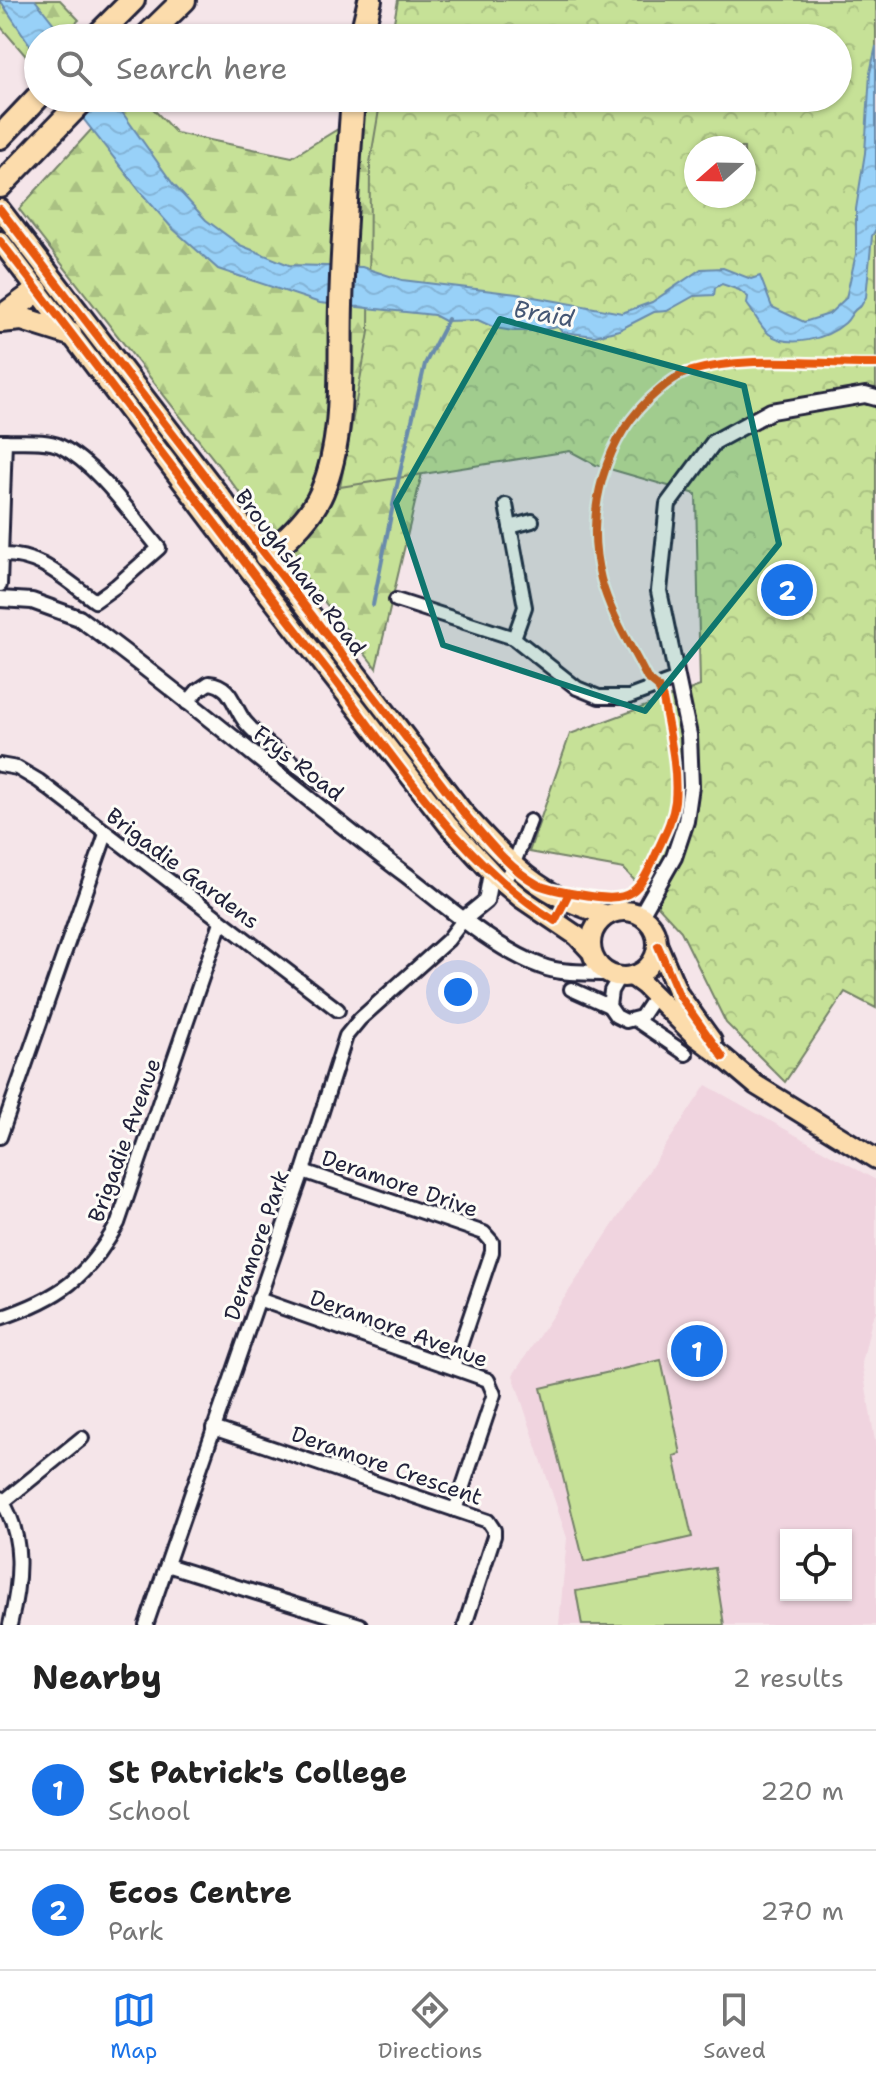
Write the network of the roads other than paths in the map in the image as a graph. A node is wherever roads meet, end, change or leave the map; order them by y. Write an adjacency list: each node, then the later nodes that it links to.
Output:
1 (133, 0): 4 (highway)
2 (184, 0): 5 (highway)
3 (370, 0): 6 (highway)
4 (109, 24)
5 (159, 24)
6 (364, 24)
7 (24, 112): 10 (highway)
8 (71, 112): 11 (highway)
9 (352, 112): 24 (highway)
10 (0, 137)
11 (0, 186)
12 (0, 209): 13 (main road, Broughshane Road)
13 (6, 238): 14 (main road, Broughshane Road)
14 (45, 285): 15 (highway); 16 (main road, Broughshane Road); 24 (main road, Broughshane Road)
15 (0, 319): 16 (highway)
16 (70, 334): 23 (main road, Broughshane Road)
17 (876, 398): 29 (street)
18 (2, 441): 22 (street); 22 (street)
19 (506, 505): 21 (street)
20 (532, 521): 21 (street)
21 (510, 527): 28 (street)
22 (1, 554): 25 (street)
23 (237, 554): 24 (main road); 36 (main road, Broughshane Road)
24 (266, 556): 35 (main road, Broughshane Road)
25 (0, 585)
26 (0, 599): 30 (street, Frys Road)
27 (396, 600): 28 (street)
28 (514, 638): 29 (street)
29 (677, 679): 38 (street)
30 (187, 703): 32 (street); 39 (street, Frys Road)
31 (0, 765): 34 (street, Brigadie Gardens)
32 (320, 783)
33 (530, 821): 35 (street)
34 (106, 834): 40 (street, Brigadie Gardens); 52 (street)
35 (513, 866): 36 (street); 37 (main road, Broughshane Road)
36 (497, 878): 39 (street); 42 (main road, Broughshane Road)
37 (608, 915): 38 (main road); 42 (main road)
38 (641, 915): 41 (main road)
39 (464, 919): 43 (street, Frys Road); 54 (street, Deramore Park)
40 (221, 922): 48 (street, Brigadie Gardens); 56 (street, Brigadie Avenue)
41 (658, 946): 44 (main road); 51 (main road)
42 (593, 954): 43 (street); 44 (main road)
43 (569, 972): 44 (street, Frys Road)
44 (620, 976): 46 (main road); 47 (street)
45 (571, 989): 47 (street)
46 (655, 996): 49 (street); 51 (main road)
47 (609, 1006): 49 (street)
48 (338, 1010)
49 (636, 1020): 50 (street)
50 (686, 1054)
51 (723, 1057): 53 (main road)
52 (0, 1137)
53 (876, 1159)
54 (303, 1171): 55 (street, Deramore Park); 57 (street, Deramore Drive)
55 (258, 1299): 57 (street, Deramore Avenue); 58 (street, Deramore Park)
56 (0, 1318)
57 (453, 1367): 61 (street, Deramore Avenue)
58 (213, 1428): 61 (street, Deramore Crescent); 62 (street, Deramore Park)
59 (82, 1438): 60 (street)
60 (2, 1500): 64 (street)
61 (455, 1510): 66 (street, Deramore Crescent)
62 (167, 1565): 63 (street); 65 (street, Deramore Park)
63 (354, 1624)
64 (10, 1625)
65 (146, 1625)
66 (465, 1625)

